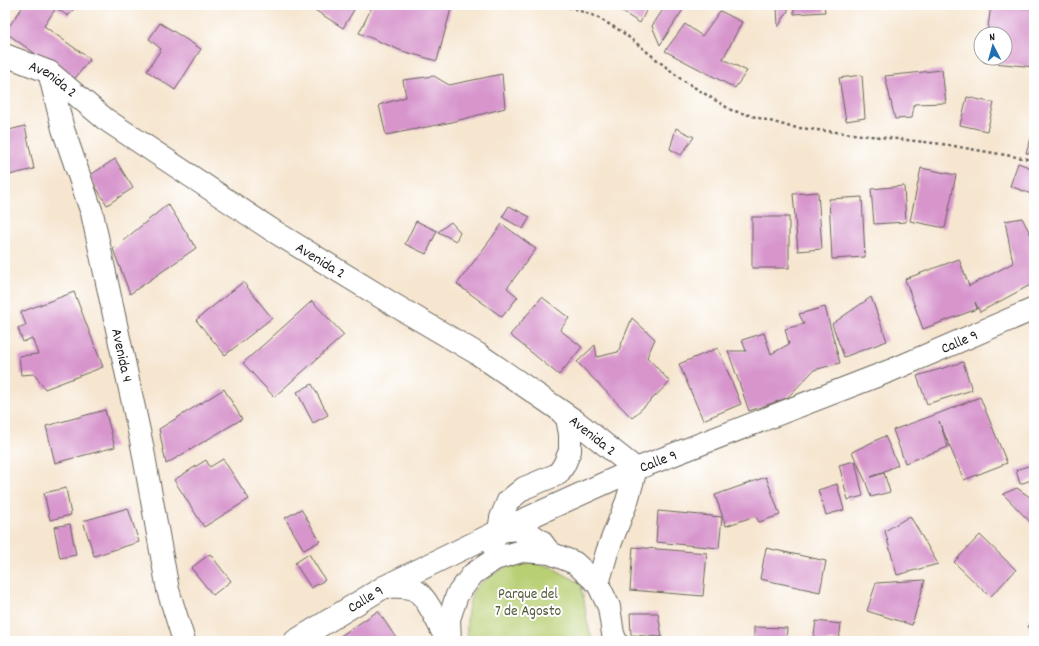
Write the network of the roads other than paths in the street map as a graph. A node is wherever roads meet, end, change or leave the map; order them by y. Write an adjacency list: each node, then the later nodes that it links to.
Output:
1 (5, 54): 2 (street, Avenida 2)
2 (49, 72): 4 (street, Avenida 2); 11 (street, Avenida 4)
3 (1034, 308): 5 (street, Calle 9)
4 (562, 413): 5 (street, Avenida 2); 6 (street)
5 (636, 469): 6 (street, Calle 9); 9 (street)
6 (499, 531): 7 (street); 8 (street); 10 (street, Calle 9)
7 (550, 553): 8 (street); 9 (street)
8 (488, 563): 13 (street)
9 (598, 584): 14 (street)
10 (384, 587): 12 (street, Calle 9); 13 (street)
11 (184, 641)
12 (295, 641)
13 (448, 641)
14 (616, 641)

